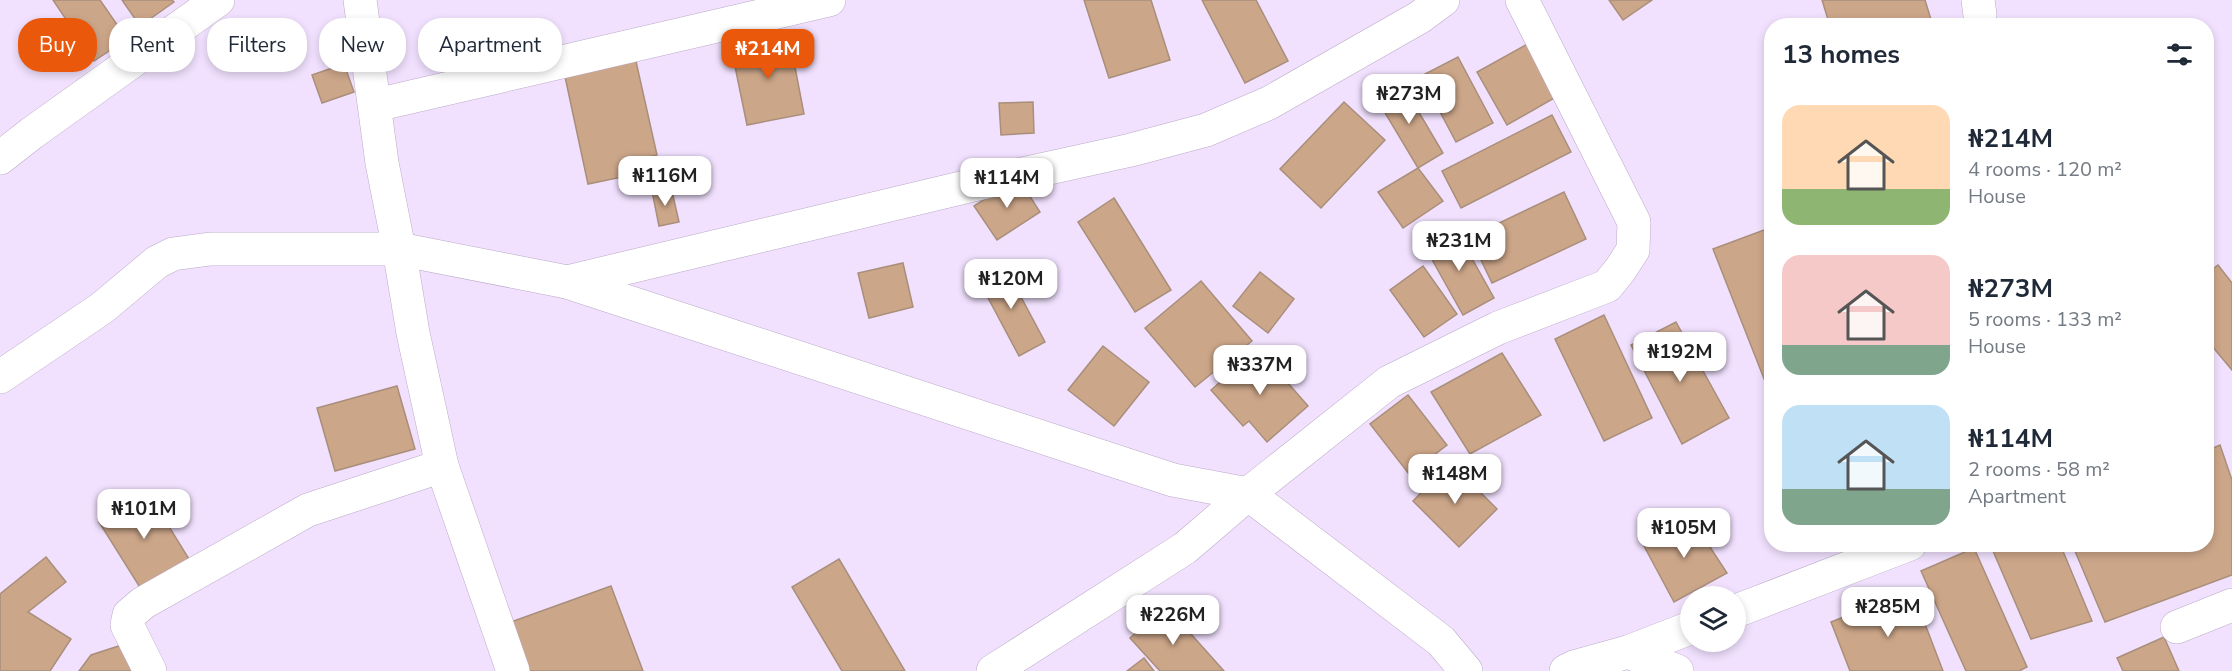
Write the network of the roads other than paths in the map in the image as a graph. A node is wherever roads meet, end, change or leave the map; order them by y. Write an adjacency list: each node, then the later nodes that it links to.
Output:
1 (218, 0): 7 (street)
2 (360, 0): 6 (street)
3 (829, 0): 6 (street)
4 (1443, 0): 9 (street)
5 (1522, 0): 12 (street)
6 (375, 105): 8 (street)
7 (0, 158)
8 (399, 249): 9 (street); 10 (street); 11 (street)
9 (567, 282): 12 (street)
10 (0, 377)
11 (442, 466): 19 (street); 20 (street)
12 (1248, 494): 21 (street); 22 (street)
13 (1889, 552): 15 (street)
14 (2232, 605): 16 (street)
15 (1746, 607)
16 (2177, 627)
17 (1680, 632): 18 (street)
18 (1628, 652): 23 (street); 24 (street)
19 (150, 671)
20 (513, 671)
21 (993, 671)
22 (1466, 671)
23 (1566, 671)
24 (1677, 671)

